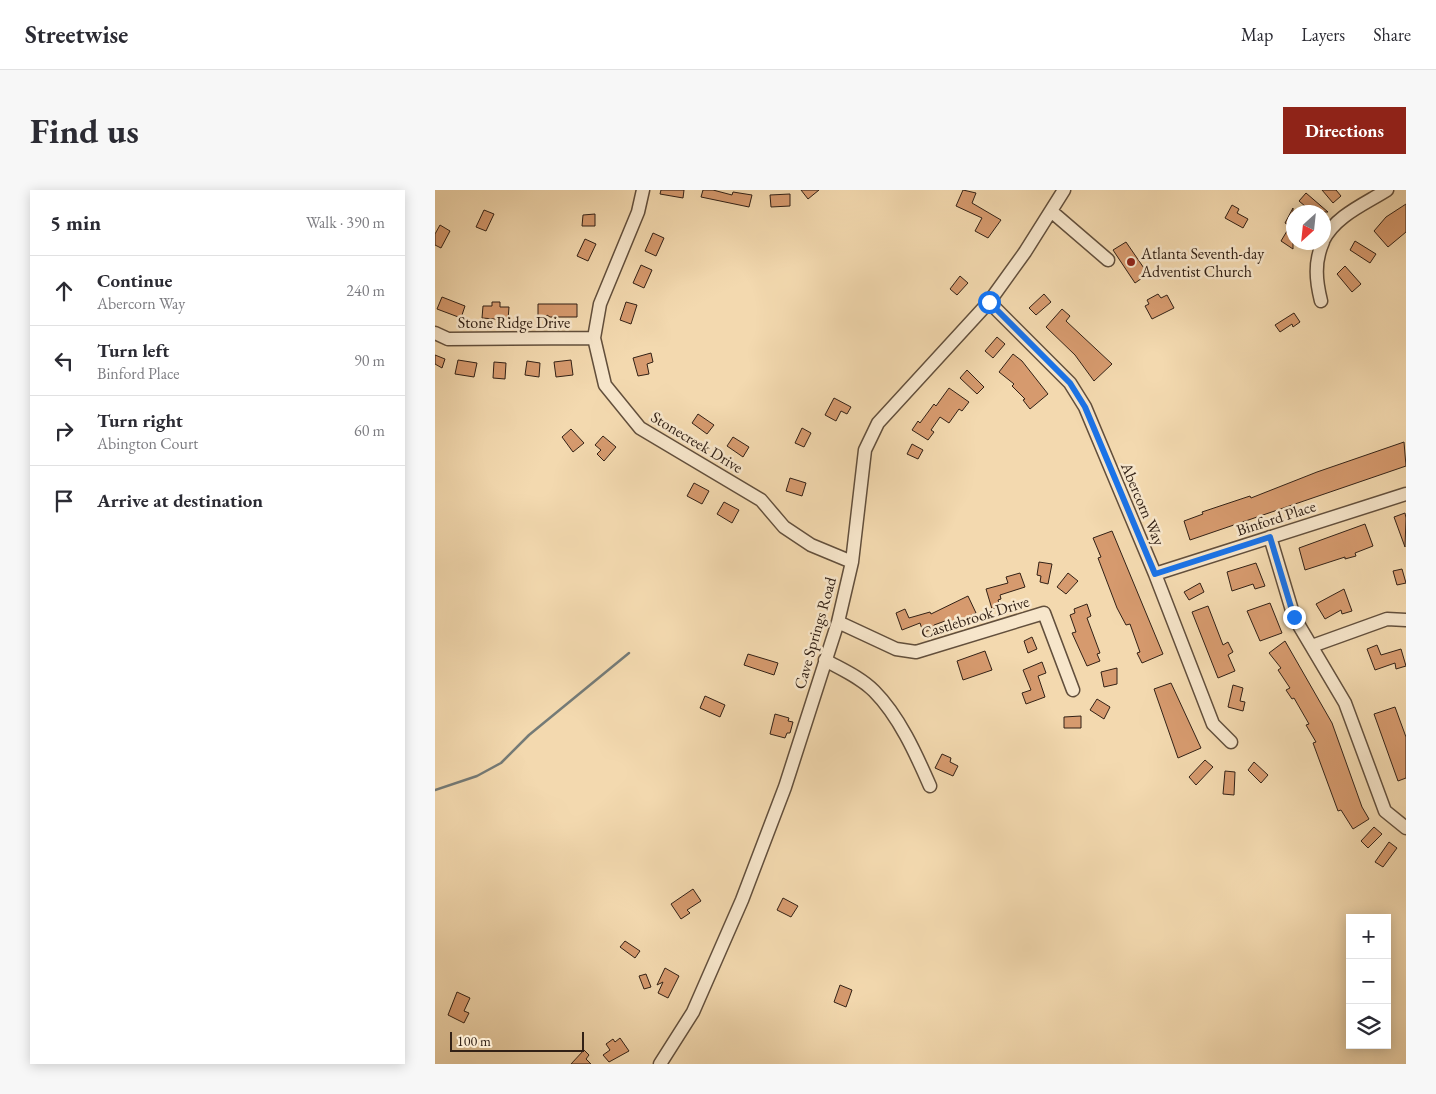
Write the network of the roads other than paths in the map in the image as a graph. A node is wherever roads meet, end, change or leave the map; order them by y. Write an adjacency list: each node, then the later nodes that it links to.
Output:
1 (643, 190): 11 (street, Stonecreek Drive)
2 (1064, 190): 4 (street, Cave Springs Road)
3 (1387, 190): 5 (street)
4 (1051, 211): 7 (street); 9 (street, Cave Springs Road)
5 (1331, 230)
6 (1320, 250): 8 (street)
7 (1108, 260)
8 (1321, 301)
9 (989, 302): 14 (street, Cave Springs Road); 15 (street, Abercorn Way)
10 (435, 333): 11 (street, Stone Ridge Drive)
11 (594, 338): 14 (street, Stonecreek Drive)
12 (1406, 494): 13 (street, Binford Place)
13 (1270, 537): 15 (street, Binford Place); 18 (street)
14 (852, 562): 17 (street, Cave Springs Road)
15 (1155, 574): 21 (street, Abercorn Way)
16 (1406, 620): 18 (street)
17 (838, 622): 19 (street, Cave Springs Road); 20 (street, Castlebrook Drive)
18 (1312, 646): 23 (street)
19 (825, 660): 22 (street); 24 (street, Cave Springs Road)
20 (1073, 690)
21 (1231, 742)
22 (930, 786)
23 (1406, 828)
24 (660, 1064)

